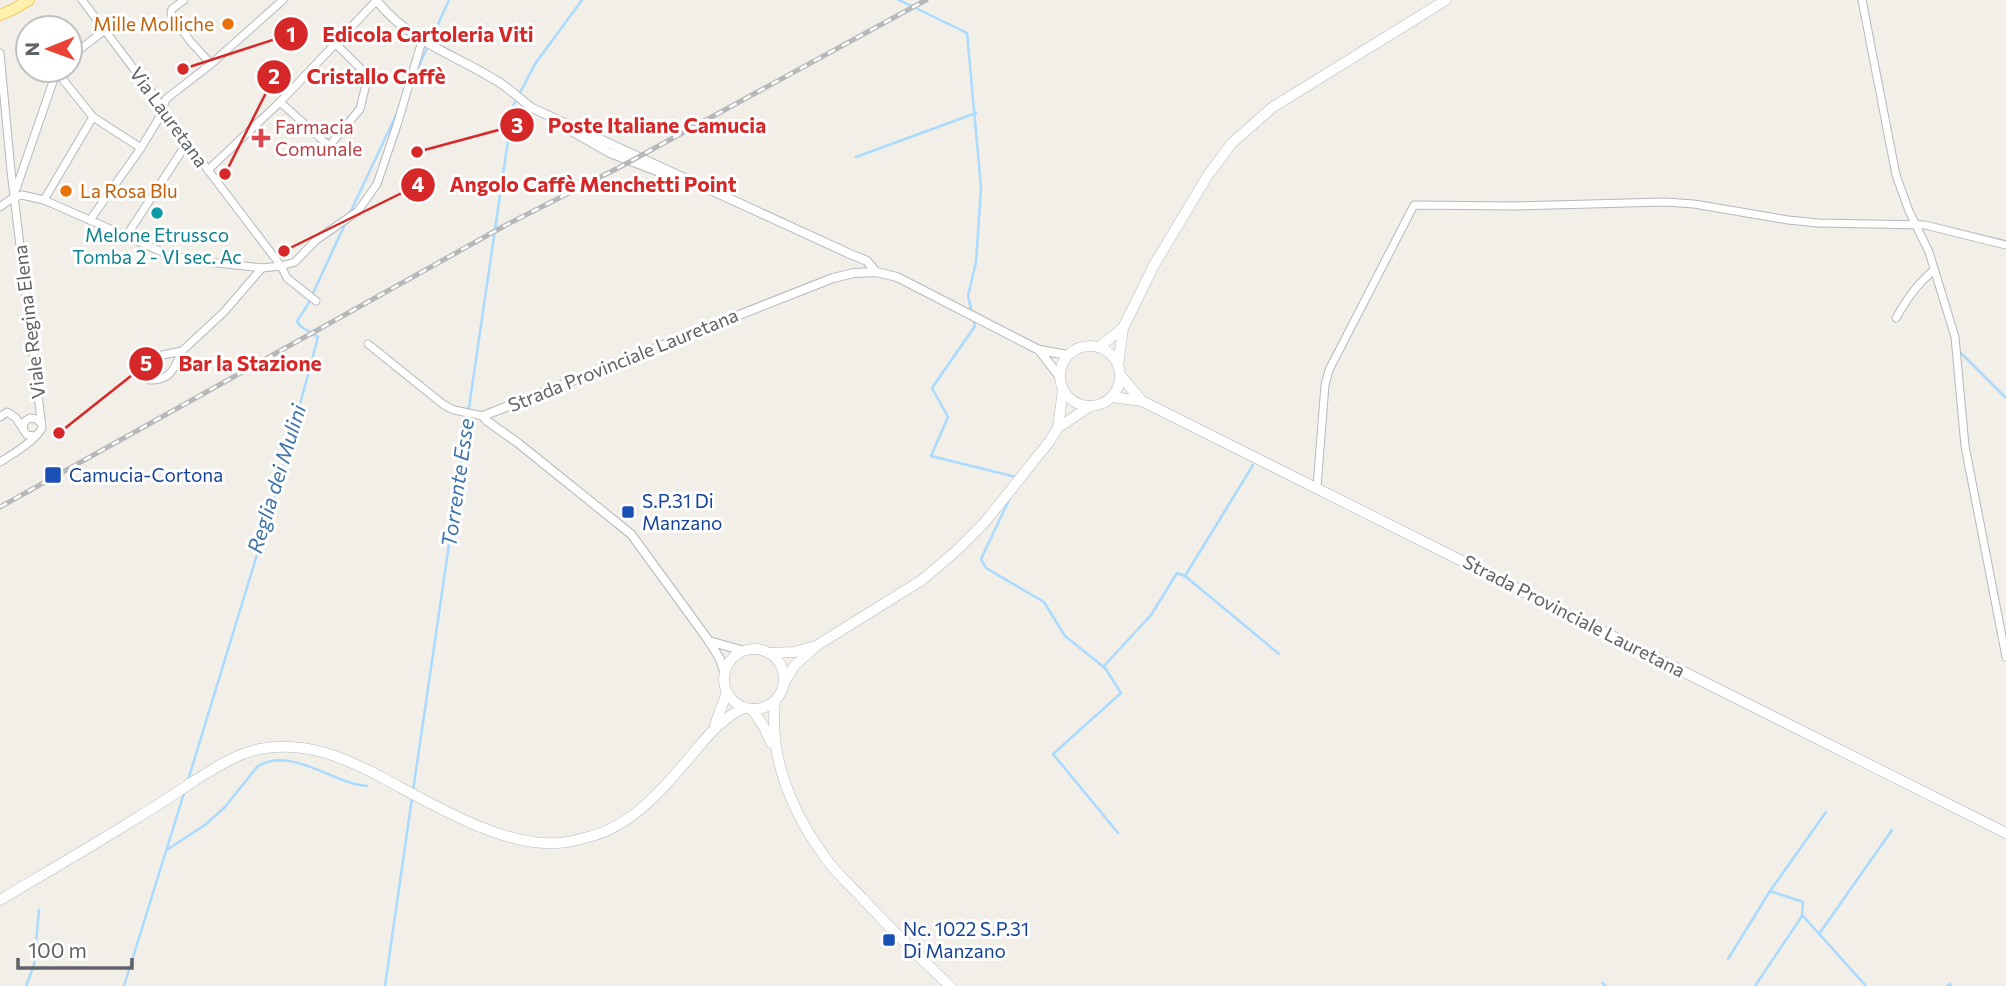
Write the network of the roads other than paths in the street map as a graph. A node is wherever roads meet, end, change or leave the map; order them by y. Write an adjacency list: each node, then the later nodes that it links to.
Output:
1 (29, 0): 8 (main road)
2 (184, 0): 14 (street)
3 (283, 0): 14 (street)
4 (376, 0): 10 (street, Strada Provinciale Lauretana); 11 (street)
5 (1446, 0): 40 (main road)
6 (1862, 0): 29 (street)
7 (85, 3): 9 (street, Via Lauretana)
8 (0, 15)
9 (106, 30): 12 (street); 18 (street, Via Lauretana)
10 (422, 41): 32 (street, Strada Provinciale Lauretana); 33 (street)
11 (336, 44): 17 (street); 17 (street)
12 (84, 46)
13 (0, 53): 23 (street, Viale Regina Elena)
14 (211, 64): 18 (street)
15 (51, 84): 25 (street)
16 (67, 84): 19 (street)
17 (280, 102): 22 (street)
18 (163, 110): 20 (street, Via Lauretana); 21 (street)
19 (93, 117): 21 (street); 26 (street)
20 (187, 143): 22 (street, Via Lauretana); 30 (street)
21 (141, 148): 28 (street)
22 (208, 170): 33 (street, Via Lauretana)
23 (11, 171): 24 (street); 25 (street, Viale Regina Elena)
24 (0, 173)
25 (14, 197): 26 (street); 27 (street); 54 (street, Viale Regina Elena)
26 (44, 200): 28 (street)
27 (0, 207)
28 (90, 219): 30 (street)
29 (1916, 224): 31 (street); 35 (street); 59 (street)
30 (127, 235): 34 (street)
31 (2006, 244)
32 (850, 254): 36 (street, Strada Provinciale Lauretana); 37 (street)
33 (281, 267): 34 (street); 38 (street, Via Lauretana)
34 (262, 268): 44 (street)
35 (1934, 271): 39 (street); 64 (street)
36 (876, 272): 37 (street, Strada Provinciale Lauretana); 43 (street, Strada Provinciale Lauretana)
37 (854, 273): 52 (street, Strada Provinciale Lauretana)
38 (316, 301)
39 (1896, 318)
40 (1123, 328): 42 (main road); 46 (main road)
41 (369, 344): 52 (street)
42 (1099, 347): 45 (main road, Strada Provinciale Lauretana); 46 (main road, Strada Provinciale Lauretana)
43 (1039, 350): 45 (street, Strada Provinciale Lauretana); 47 (street, Strada Provinciale Lauretana)
44 (182, 351): 44 (street)
45 (1068, 355): 47 (main road)
46 (1119, 370): 49 (main road); 50 (main road, Strada Provinciale Lauretana)
47 (1059, 376): 48 (main road, Strada Provinciale Lauretana)
48 (1063, 390): 51 (main road); 55 (main road)
49 (1112, 397): 50 (main road, Strada Provinciale Lauretana); 51 (main road, Strada Provinciale Lauretana)
50 (1142, 401): 59 (main road, Strada Provinciale Lauretana)
51 (1090, 406): 55 (main road, Strada Provinciale Lauretana)
52 (480, 415): 60 (street)
53 (0, 417): 56 (street)
54 (41, 424): 56 (street, Viale Regina Elena); 57 (street, Viale Regina Elena)
55 (1058, 428): 61 (main road)
56 (23, 429): 57 (street)
57 (34, 436): 58 (street, Viale Regina Elena)
58 (0, 462)
59 (1317, 487): 72 (main road, Strada Provinciale Lauretana)
60 (709, 641): 62 (street); 65 (street)
61 (816, 646): 63 (main road); 66 (main road)
62 (744, 651): 63 (main road); 65 (main road)
63 (770, 653): 66 (main road)
64 (2006, 657)
65 (724, 674): 67 (main road)
66 (785, 683): 68 (main road)
67 (727, 692): 69 (main road); 70 (main road)
68 (775, 701): 69 (main road); 71 (main road)
69 (748, 709): 70 (main road); 71 (main road)
70 (714, 729): 73 (main road)
71 (776, 752): 74 (main road)
72 (2006, 833)
73 (0, 900)
74 (950, 986)

